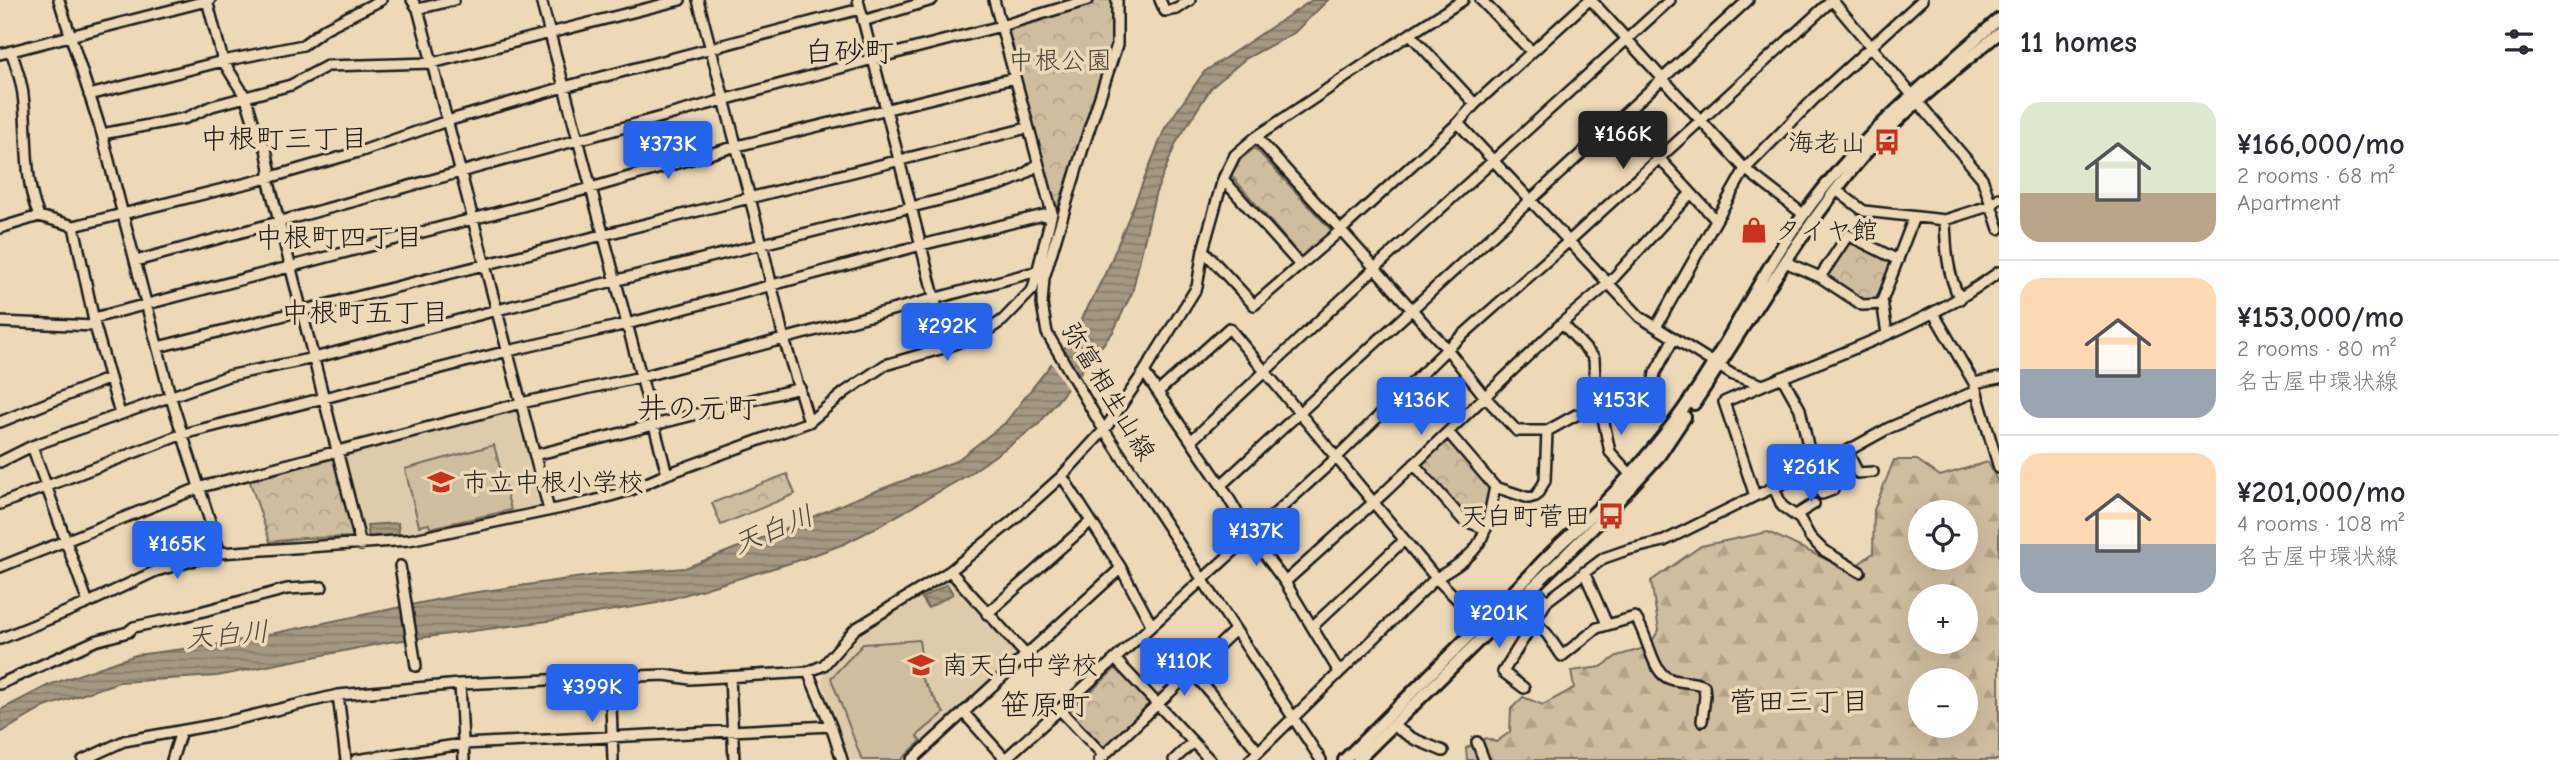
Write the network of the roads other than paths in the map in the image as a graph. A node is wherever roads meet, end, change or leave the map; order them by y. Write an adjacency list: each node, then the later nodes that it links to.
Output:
1 (59, 0): 30 (street)
2 (208, 0): 30 (street); 38 (street)
3 (381, 0): 38 (street)
4 (412, 0): 23 (street)
5 (454, 0): 23 (street)
6 (541, 0): 27 (street)
7 (680, 0): 27 (street)
8 (698, 0): 32 (street)
9 (932, 0): 25 (street)
10 (994, 0): 26 (street)
11 (1088, 0): 26 (street)
12 (1117, 0): 144 (street, 弥富相生山線)
13 (1160, 0): 14 (street)
14 (1189, 0)
15 (1462, 0): 29 (street)
16 (1481, 0): 35 (street)
17 (1590, 0): 31 (street); 35 (street)
18 (1670, 0): 31 (street)
19 (1748, 0): 41 (street)
20 (1832, 0): 33 (street); 49 (street)
21 (1922, 0): 33 (street)
22 (859, 4): 25 (street); 32 (street)
23 (418, 9): 39 (street)
24 (1999, 19): 45 (main road)
25 (863, 21): 37 (street)
26 (1001, 26): 37 (street); 40 (street)
27 (550, 32): 39 (street); 42 (street)
28 (1999, 33): 45 (main road)
29 (1410, 34): 47 (street); 54 (street)
30 (70, 37): 34 (street); 43 (street)
31 (1627, 39): 41 (street); 59 (street)
32 (711, 47): 42 (street); 46 (street)
33 (1871, 47): 45 (street); 61 (street)
34 (11, 51): 36 (street); 75 (street)
35 (1532, 52): 47 (street)
36 (0, 54)
37 (873, 59): 46 (street); 48 (street)
38 (223, 61): 43 (street); 44 (street)
39 (432, 63): 44 (street); 50 (street)
40 (1014, 78): 48 (street); 52 (street)
41 (1663, 79): 49 (street); 69 (street)
42 (564, 87): 50 (street); 55 (street)
43 (89, 95): 53 (street)
44 (246, 97): 53 (street); 63 (street)
45 (1913, 99): 66 (main road); 70 (street); 73 (main road)
46 (725, 100): 55 (street); 56 (street)
47 (1475, 104): 51 (street)
48 (886, 108): 56 (street); 58 (street)
49 (1701, 120): 57 (street); 61 (street)
50 (447, 121): 62 (street); 63 (street)
51 (1458, 123): 59 (street); 84 (street)
52 (1027, 128): 58 (street); 60 (street)
53 (102, 134): 74 (street)
54 (1256, 137): 64 (street); 84 (street)
55 (578, 140): 62 (street); 65 (street)
56 (737, 146): 65 (street); 68 (street)
57 (1659, 158): 67 (street); 86 (street)
58 (899, 161): 68 (street); 71 (street)
59 (1492, 161): 69 (street); 96 (street)
60 (1037, 165): 71 (street); 72 (street)
61 (1745, 169): 73 (street); 78 (street)
62 (461, 172): 77 (street); 80 (street)
63 (268, 178): 74 (street); 80 (street)
64 (1223, 180): 89 (street); 94 (street)
65 (591, 188): 77 (street); 85 (street)
66 (1836, 190): 76 (street); 92 (main road)
67 (1691, 193): 78 (street); 101 (street)
68 (750, 198): 85 (street); 87 (street)
69 (1529, 201): 86 (street); 108 (street)
70 (1995, 201): 79 (street); 83 (street)
71 (911, 206): 87 (street); 88 (street)
72 (1052, 213): 88 (street); 97 (street)
73 (1803, 214): 124 (main road)
74 (124, 215): 81 (street); 91 (street)
75 (39, 216): 81 (street); 82 (street)
76 (1914, 217): 79 (street); 90 (street)
77 (473, 219): 93 (street); 95 (street)
78 (1716, 220): 115 (street)
79 (1945, 220): 104 (street)
80 (280, 222): 91 (street); 95 (street)
81 (74, 226): 112 (street)
82 (0, 228)
83 (1999, 229)
84 (1341, 230): 94 (street); 96 (street)
85 (603, 233): 93 (street); 100 (street)
86 (1569, 241): 101 (street); 121 (street)
87 (762, 244): 100 (street); 102 (street)
88 (921, 245): 102 (street); 103 (street)
89 (1203, 250): 94 (street); 125 (street)
90 (1898, 260): 99 (street); 106 (street)
91 (136, 261): 105 (street)
92 (1785, 262): 99 (street); 124 (main road)
93 (485, 264): 107 (street); 109 (street)
94 (1299, 264)
95 (291, 267): 105 (street); 109 (street)
96 (1375, 268): 108 (street); 126 (street)
97 (1038, 271): 103 (street); 120 (street)
98 (1999, 272): 104 (street)
99 (1820, 277): 106 (street)
100 (616, 280): 107 (street); 114 (street)
101 (1608, 284): 113 (street); 115 (street)
102 (771, 286): 114 (street); 117 (street)
103 (934, 297): 117 (street); 120 (street)
104 (1960, 299): 110 (street)
105 (147, 304): 112 (street); 119 (street)
106 (1883, 304): 116 (street)
107 (497, 310): 122 (street); 123 (street)
108 (1412, 310): 121 (street); 141 (street)
109 (302, 312): 119 (street); 123 (street)
110 (1934, 314): 116 (street); 132 (street)
111 (0, 322): 112 (street)
112 (95, 322): 129 (street)
113 (1562, 323): 136 (street); 139 (street)
114 (627, 324): 122 (street); 127 (street)
115 (1656, 327): 118 (street)
116 (1887, 334): 128 (street)
117 (784, 338): 127 (street); 133 (street)
118 (1674, 338): 124 (street); 139 (street)
119 (158, 347): 135 (street)
120 (947, 347): 143 (street)
121 (1447, 349): 136 (street); 154 (street)
122 (508, 351): 137 (street); 138 (street)
123 (314, 358): 135 (street); 137 (street)
124 (1716, 364): 131 (street); 161 (main road); 192 (main road)
125 (1144, 372): 134 (street); 144 (street)
126 (1265, 373): 134 (street); 141 (street); 149 (street)
127 (641, 377): 138 (street); 145 (street)
128 (1782, 377): 131 (street); 158 (street)
129 (110, 378): 140 (street); 142 (street)
130 (1999, 378): 132 (street)
131 (1763, 384): 169 (street)
132 (1975, 387): 151 (street); 157 (street)
133 (800, 388): 143 (street); 145 (street)
134 (1158, 391): 149 (street)
135 (170, 395): 140 (street); 148 (street)
136 (1485, 397): 146 (street); 147 (street)
137 (325, 400): 148 (street); 152 (street)
138 (521, 403): 152 (street); 153 (street)
139 (1600, 407): 146 (street); 161 (street)
140 (120, 414): 150 (street)
141 (1298, 415): 154 (street); 163 (street)
142 (0, 422)
143 (809, 422): 160 (street)
144 (1102, 425): 162 (street); 189 (street, 弥富相生山線)
145 (654, 426): 153 (street); 160 (street)
146 (1548, 431): 166 (street)
147 (1448, 432): 156 (street); 166 (street)
148 (183, 435): 164 (street); 165 (street)
149 (1191, 441): 163 (street)
150 (32, 446): 155 (street); 164 (street)
151 (1847, 451): 158 (street); 159 (street)
152 (338, 452): 165 (street); 180 (street)
153 (535, 455): 173 (street)
154 (1335, 459): 170 (street); 177 (street)
155 (0, 461)
156 (1414, 464): 170 (street); 176 (street)
157 (1999, 468)
158 (1814, 469): 167 (street); 168 (street)
159 (1873, 472)
160 (667, 474): 173 (street)
161 (1630, 474): 197 (main road)
162 (1062, 476): 175 (street); 185 (street)
163 (1221, 485): 177 (street)
164 (47, 487): 171 (street); 178 (street)
165 (201, 487): 178 (street); 181 (street)
166 (1495, 487): 176 (street)
167 (1774, 488): 169 (street); 174 (street)
168 (1833, 490)
169 (1755, 496): 186 (street)
170 (1373, 503): 179 (street); 190 (street)
171 (0, 504)
172 (1814, 504): 174 (street)
173 (549, 510): 180 (street)
174 (1796, 515): 187 (street)
175 (1091, 521): 184 (street); 195 (street)
176 (1486, 529): 188 (street)
177 (1251, 536): 189 (street); 190 (street)
178 (67, 540): 182 (street); 194 (street)
179 (1403, 541): 188 (street); 200 (street)
180 (361, 545): 181 (street)
181 (220, 553): 194 (street)
182 (0, 567)
183 (401, 568): 205 (street)
184 (1121, 568): 198 (street); 203 (street)
185 (950, 571): 195 (street); 207 (street)
186 (1584, 572): 193 (street); 199 (street)
187 (1860, 572)
188 (1436, 578): 197 (street); 208 (street)
189 (1202, 579): 198 (street); 201 (street, 弥富相生山線)
190 (1285, 582): 200 (street)
191 (321, 587): 211 (street)
192 (1532, 587): 193 (street); 221 (main road)
193 (1547, 600): 196 (street)
194 (88, 603): 202 (street)
195 (987, 614): 203 (street)
196 (1535, 622): 199 (street); 213 (street)
197 (1481, 623): 245 (main road)
198 (1152, 624): 204 (street)
199 (1607, 624): 219 (street)
200 (1313, 626): 208 (street)
201 (1235, 630): 206 (street); 218 (street, 弥富相生山線)
202 (0, 639)
203 (1026, 655): 217 (street)
204 (1115, 660): 215 (street); 216 (street)
205 (415, 665)
206 (1192, 671): 215 (street); 228 (street)
207 (808, 672): 210 (street); 220 (street)
208 (1339, 672): 218 (street)
209 (610, 677): 210 (street); 212 (street); 224 (street)
210 (730, 677): 223 (street)
211 (0, 684)
212 (460, 684): 214 (street); 227 (street)
213 (1524, 688)
214 (338, 695): 222 (street); 233 (street)
215 (1157, 703): 225 (street); 230 (street)
216 (1060, 710): 230 (street); 240 (street)
217 (963, 712): 239 (street); 240 (street)
218 (1293, 716): 228 (street); 244 (street, 弥富相生山線)
219 (1702, 721)
220 (831, 726): 223 (street); 238 (street)
221 (1393, 726): 229 (street); 246 (main road)
222 (181, 731): 231 (street); 232 (street)
223 (732, 731): 224 (street); 237 (street)
224 (612, 737): 227 (street); 236 (street)
225 (1193, 742): 241 (street); 242 (street)
226 (1477, 742): 247 (street)
227 (463, 744): 234 (street); 235 (street)
228 (1258, 751): 243 (street)
229 (1443, 751)
230 (1101, 758)
231 (83, 760)
232 (172, 760)
233 (346, 760)
234 (356, 760)
235 (464, 760)
236 (613, 760)
237 (734, 760)
238 (842, 760)
239 (912, 760)
240 (1005, 760)
241 (1174, 760)
242 (1210, 760)
243 (1250, 760)
244 (1321, 760)
245 (1344, 760)
246 (1358, 760)
247 (1484, 760)

